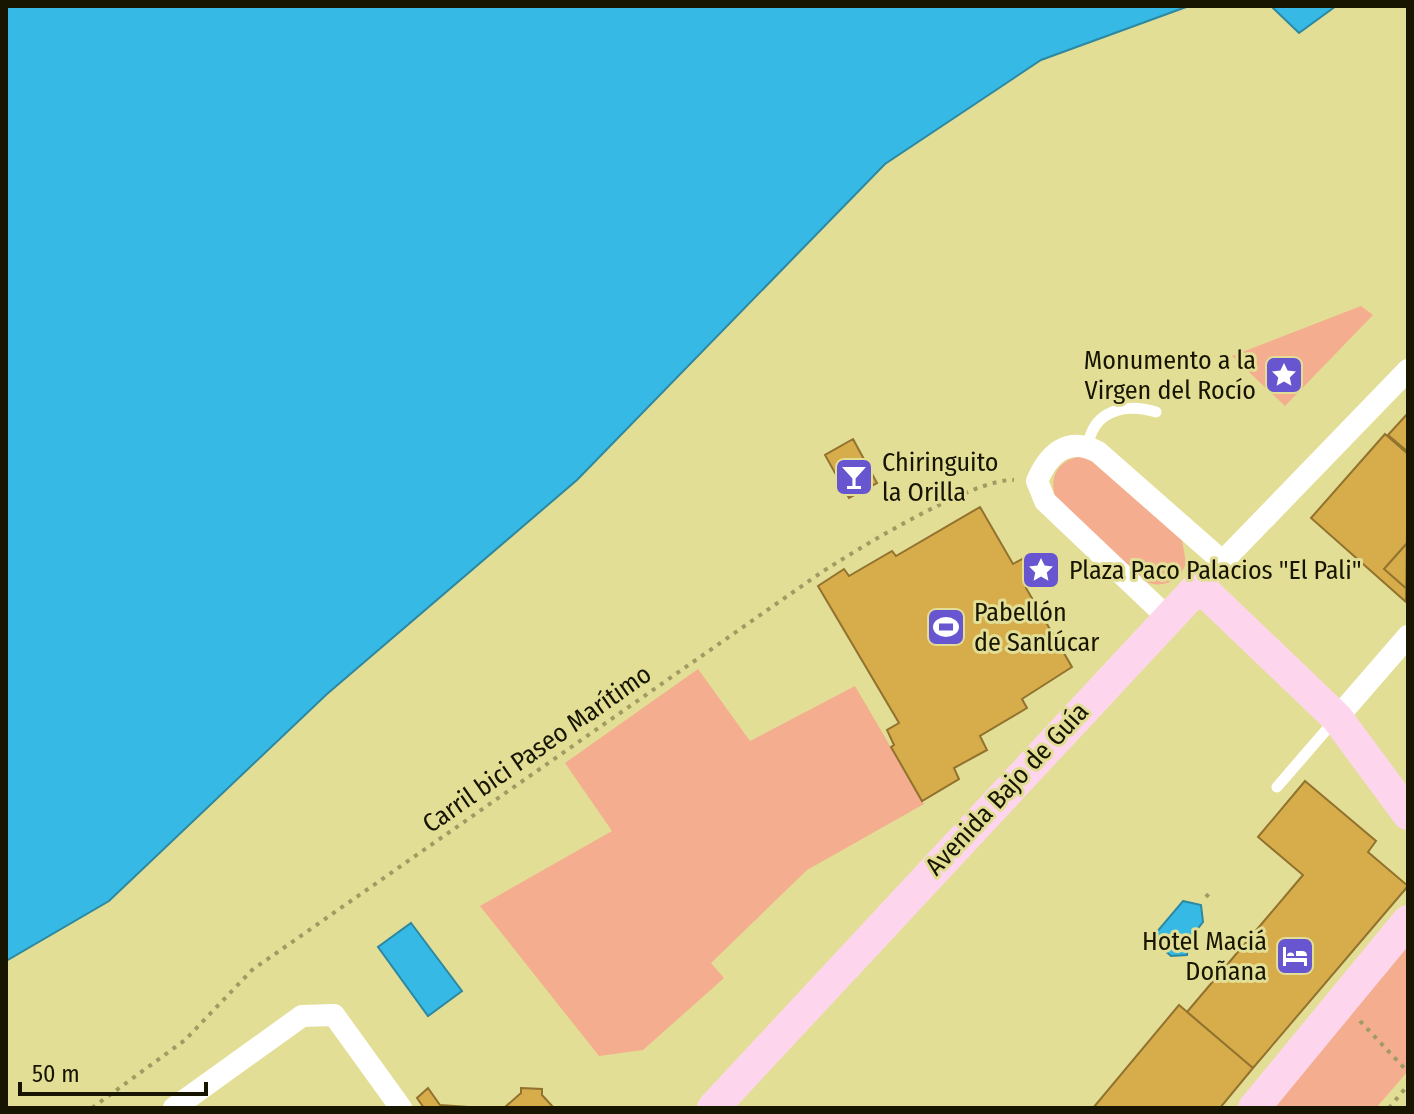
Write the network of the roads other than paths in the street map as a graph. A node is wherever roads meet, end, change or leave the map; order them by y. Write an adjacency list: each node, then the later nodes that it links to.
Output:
1 (1408, 370): 4 (street, Avenida Bajo de Guía)
2 (1156, 412): 3 (lane)
3 (1088, 446): 4 (street); 6 (street)
4 (1222, 561): 5 (street, Avenida Bajo de Guía)
5 (1199, 586): 6 (street, Avenida Bajo de Guía); 8 (street)
6 (1167, 617): 14 (street, Avenida Bajo de Guía)
7 (1408, 636): 8 (street)
8 (1337, 718): 9 (lane); 10 (street)
9 (1277, 787)
10 (1408, 814)
11 (1408, 921): 15 (street)
12 (174, 1108): 13 (street)
13 (401, 1108)
14 (713, 1108)
15 (1254, 1108)

